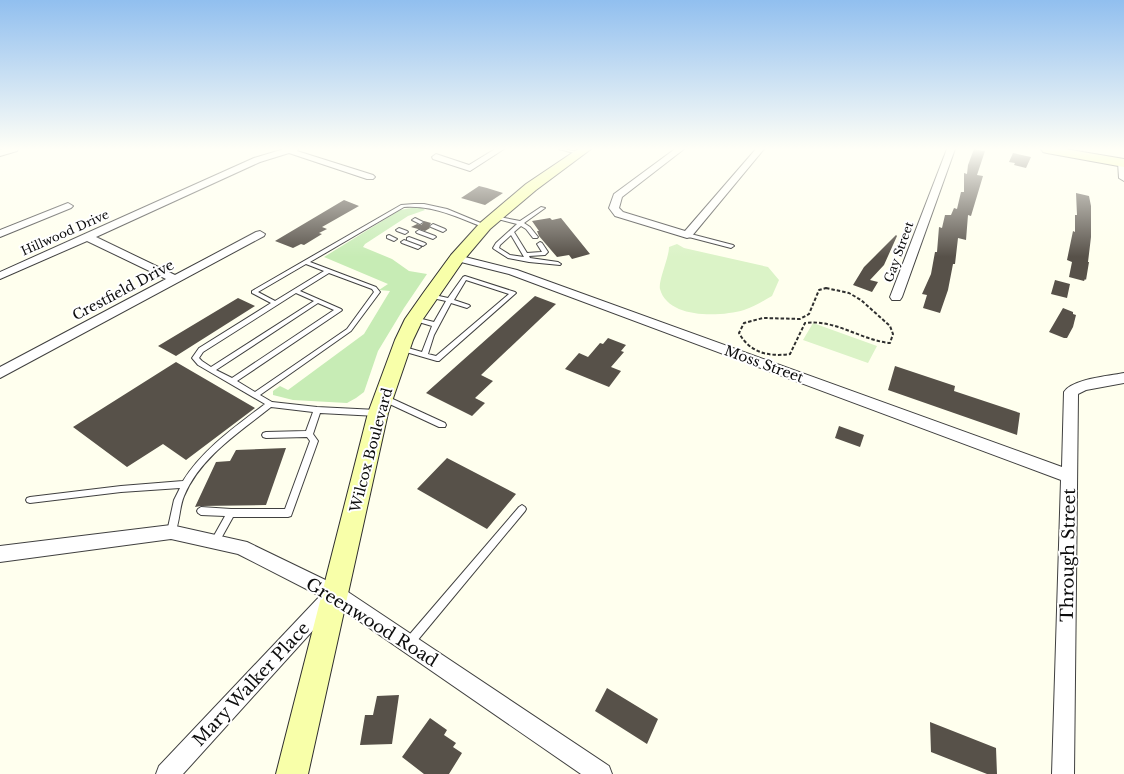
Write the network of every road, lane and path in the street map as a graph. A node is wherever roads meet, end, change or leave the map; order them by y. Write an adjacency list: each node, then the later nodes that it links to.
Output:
1 (202, 185): 17 (street, Hillwood Drive)
2 (532, 185): 8 (main road, Wilcox Boulevard)
3 (632, 185): 15 (street)
4 (729, 185): 15 (street)
5 (937, 185): 31 (street, Gay Street)
6 (68, 206): 13 (street)
7 (543, 208): 9 (lane)
8 (490, 222): 9 (lane); 22 (main road, Wilcox Boulevard); 24 (lane)
9 (521, 223): 12 (lane); 16 (lane)
10 (433, 226): 11 (lane)
11 (443, 230)
12 (511, 232): 23 (lane); 23 (lane)
13 (0, 234)
14 (260, 234): 28 (street, Crestfield Drive)
15 (687, 235): 21 (lane)
16 (535, 236)
17 (88, 237): 27 (street, Hillwood Drive); 28 (street)
18 (431, 239): 20 (lane)
19 (540, 244): 23 (lane)
20 (420, 246)
21 (731, 246)
22 (457, 258): 30 (main road, Wilcox Boulevard); 52 (street, Moss Street)
23 (528, 258): 25 (lane)
24 (305, 262): 26 (lane); 34 (lane)
25 (558, 264)
26 (328, 271): 29 (lane); 45 (lane)
27 (0, 276)
28 (176, 279): 42 (street, Crestfield Drive)
29 (296, 291): 32 (lane); 34 (lane)
30 (430, 296): 33 (lane); 36 (main road, Wilcox Boulevard)
31 (896, 297)
32 (318, 300): 41 (lane); 44 (lane)
33 (450, 300): 35 (lane); 37 (lane); 40 (lane)
34 (275, 303): 41 (lane)
35 (467, 306)
36 (414, 319): 37 (lane); 38 (main road, Wilcox Boulevard)
37 (436, 325): 40 (lane)
38 (401, 348): 40 (lane); 47 (main road, Wilcox Boulevard)
39 (790, 354): 39 (path)
40 (424, 355)
41 (211, 370): 44 (lane)
42 (0, 373)
43 (1124, 378): 52 (street, Through Street)
44 (231, 382): 45 (lane)
45 (255, 395): 46 (lane)
46 (270, 404): 48 (lane); 53 (lane)
47 (381, 406): 48 (lane); 49 (lane); 61 (main road, Wilcox Boulevard)
48 (317, 410): 50 (lane)
49 (442, 426)
50 (310, 434): 51 (lane); 57 (lane)
51 (266, 435)
52 (1069, 476): 66 (street, Through Street)
53 (186, 484): 54 (lane); 58 (lane)
54 (30, 500)
55 (522, 509): 62 (lane)
56 (201, 511): 57 (lane)
57 (231, 513): 59 (lane)
58 (171, 532): 59 (street, Greenwood Road); 60 (street, Greenwood Road)
59 (215, 541): 61 (street, Greenwood Road)
60 (0, 554)
61 (335, 594): 62 (street, Greenwood Road); 63 (street, Mary Walker Place); 64 (main road, Wilcox Boulevard)
62 (408, 644): 65 (street, Greenwood Road)
63 (167, 774)
64 (292, 774)
65 (601, 774)
66 (1063, 774)

